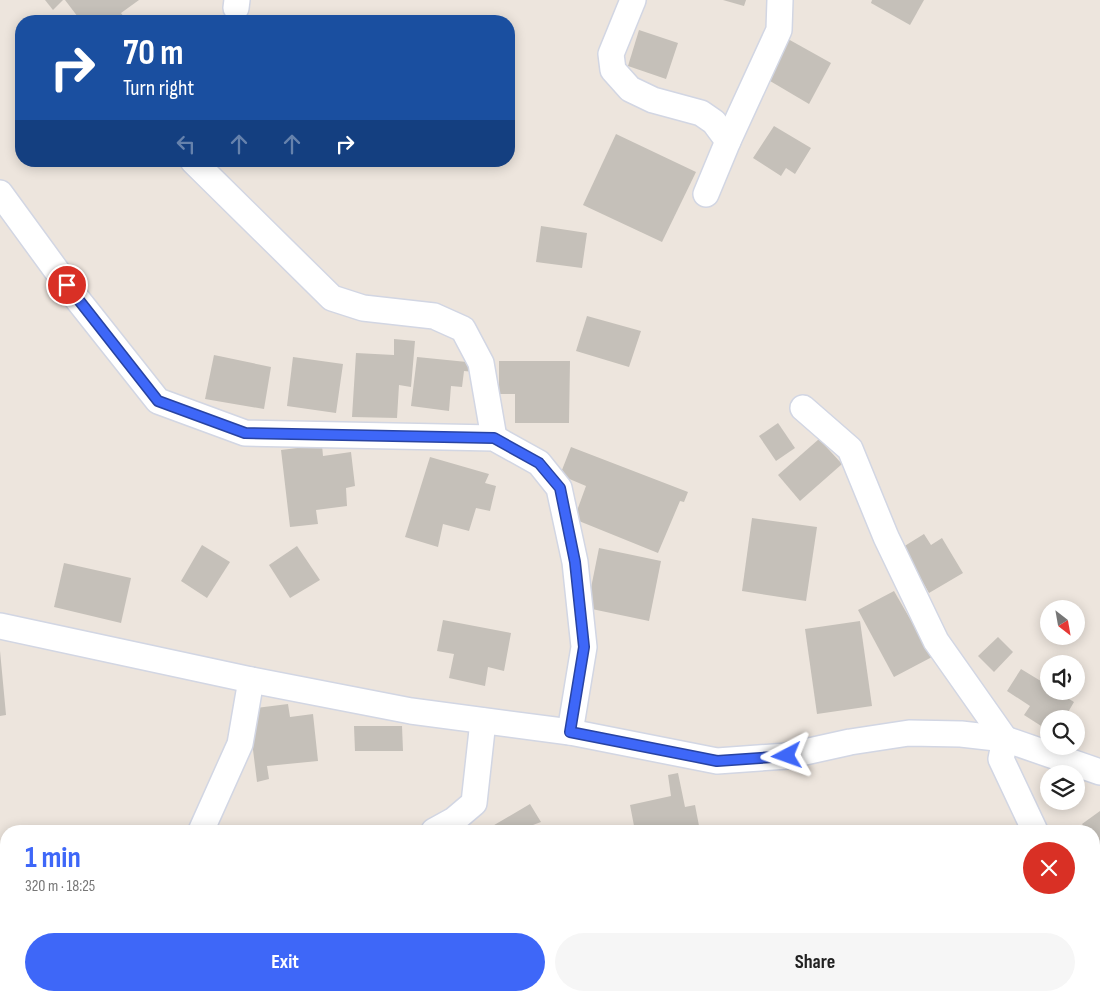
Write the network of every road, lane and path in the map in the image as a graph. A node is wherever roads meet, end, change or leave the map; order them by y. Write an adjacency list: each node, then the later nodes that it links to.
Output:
1 (633, 0): 3 (street)
2 (780, 0): 3 (street)
3 (728, 142): 6 (street)
4 (199, 167): 8 (street)
5 (0, 193): 8 (street)
6 (706, 194)
7 (803, 408): 13 (street)
8 (494, 438): 12 (street)
9 (0, 626): 10 (street)
10 (251, 680): 11 (street); 15 (street)
11 (483, 721): 12 (street); 16 (street)
12 (570, 732): 13 (street)
13 (1005, 739): 14 (street); 17 (street)
14 (1100, 772)
15 (204, 825)
16 (445, 825)
17 (1032, 825)

